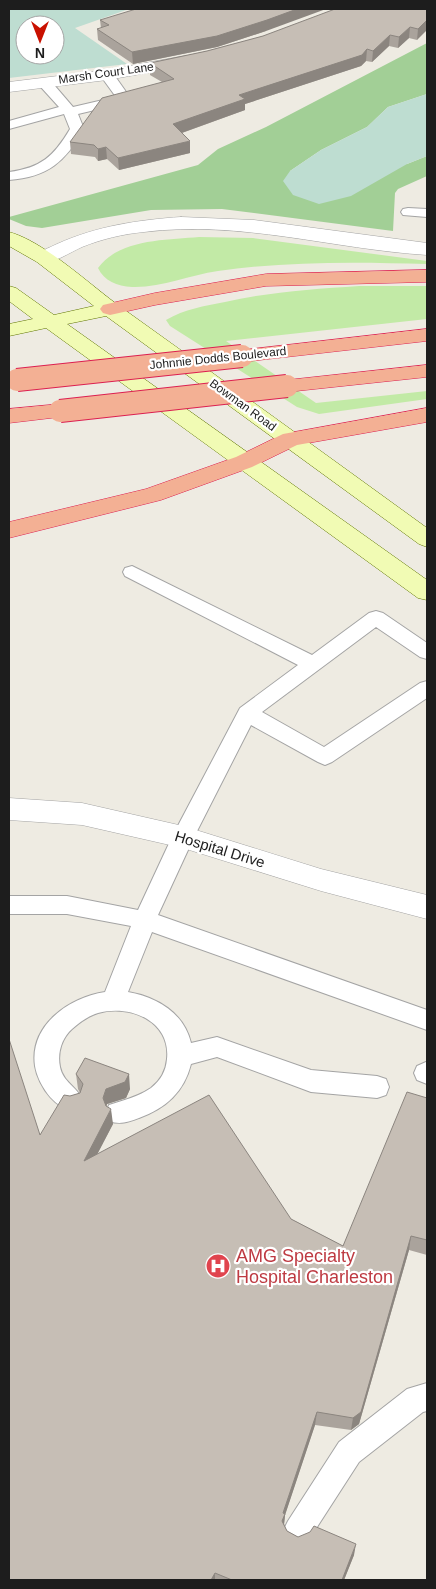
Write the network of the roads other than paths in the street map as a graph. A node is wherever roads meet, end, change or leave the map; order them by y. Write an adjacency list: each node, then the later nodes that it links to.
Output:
1 (199, 58): 2 (street, Marsh Court Lane)
2 (107, 74): 3 (street, Marsh Court Lane); 5 (lane)
3 (44, 82): 4 (street, Marsh Court Lane); 5 (lane)
4 (9, 87)
5 (68, 110): 6 (lane); 7 (lane)
6 (9, 125)
7 (9, 176)
8 (408, 212): 9 (lane)
9 (427, 213)
10 (9, 238): 12 (main road, Bowman Road)
11 (427, 248): 12 (street)
12 (44, 258): 15 (main road, Bowman Road)
13 (427, 276): 15 (highway)
14 (9, 292): 16 (main road)
15 (110, 309): 16 (main road); 23 (main road, Bowman Road)
16 (52, 321): 17 (main road); 24 (main road)
17 (9, 330)
18 (427, 335): 20 (highway, Johnnie Dodds Boulevard, bridge)
19 (427, 371): 22 (highway, bridge)
20 (13, 380)
21 (427, 415): 23 (highway)
22 (9, 416)
23 (291, 439): 24 (highway); 26 (main road, Bowman Road)
24 (244, 462): 25 (highway); 28 (main road)
25 (9, 530)
26 (427, 539)
27 (132, 572): 30 (lane)
28 (427, 592)
29 (427, 652): 30 (lane)
30 (312, 664): 32 (lane)
31 (427, 688): 32 (lane)
32 (247, 713): 34 (lane)
33 (9, 809): 34 (street, Hospital Drive)
34 (183, 837): 36 (street, Hospital Drive); 37 (lane)
35 (9, 906): 37 (lane)
36 (427, 907)
37 (145, 920): 38 (lane); 39 (lane)
38 (114, 998): 40 (lane); 42 (lane)
39 (427, 1020)
40 (181, 1056): 41 (lane); 43 (lane)
41 (377, 1087)
42 (71, 1100)
43 (118, 1113)
44 (427, 1397): 45 (lane)
45 (298, 1531)

